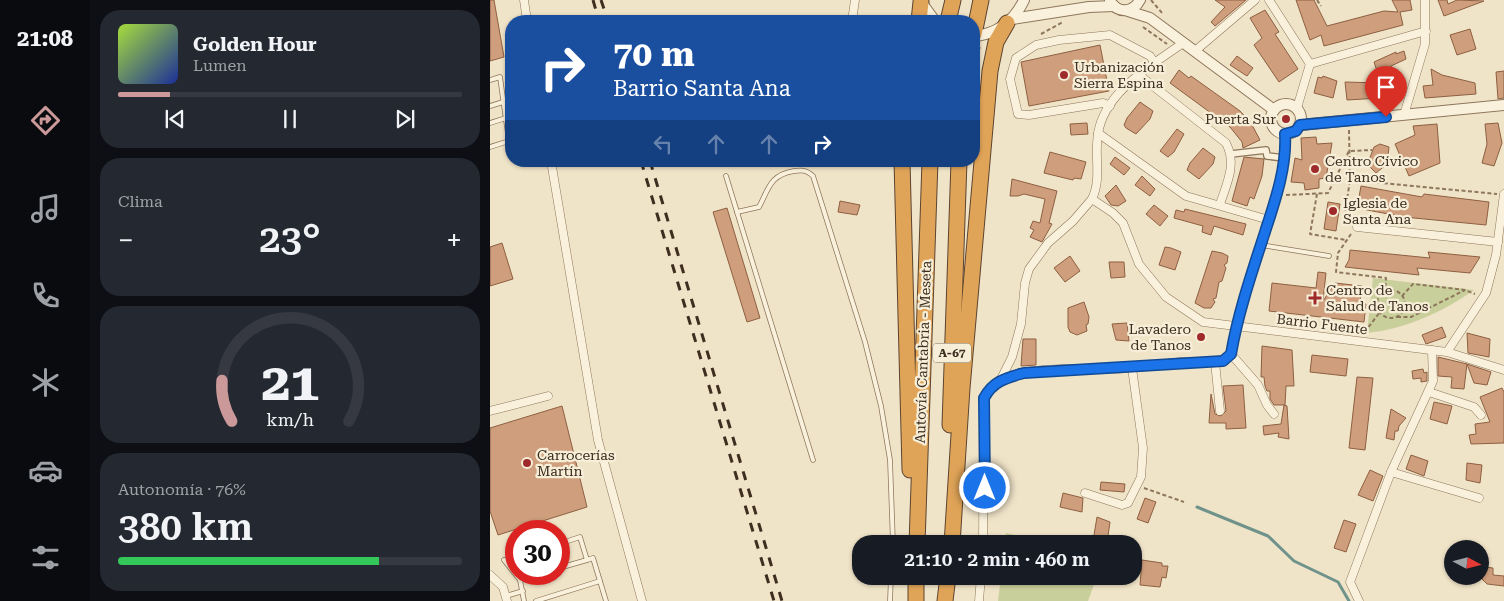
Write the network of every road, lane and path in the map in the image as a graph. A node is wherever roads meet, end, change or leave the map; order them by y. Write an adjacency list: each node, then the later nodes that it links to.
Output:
1 (524, 0): 15 (street)
2 (855, 0): 16 (street)
3 (953, 0): 19 (highway)
4 (982, 0): 20 (highway)
5 (1024, 0): 22 (street)
6 (1141, 0): 14 (street); 21 (street)
7 (1255, 0): 26 (street)
8 (1269, 0): 28 (street)
9 (1317, 0): 13 (path)
10 (1425, 0): 23 (street)
11 (921, 1): 17 (highway); 18 (street)
12 (1112, 3): 14 (street); 22 (street)
13 (1321, 6)
14 (1128, 11): 21 (street)
15 (526, 15)
16 (853, 15)
17 (920, 15)
18 (931, 15)
19 (949, 15)
20 (979, 15)
21 (1150, 18): 25 (street)
22 (1009, 21): 24 (street); 98 (highway)
23 (1426, 31): 28 (street); 38 (street)
24 (980, 34)
25 (1183, 43): 26 (street); 27 (street)
26 (1195, 51): 36 (street)
27 (1155, 63): 29 (street); 34 (street)
28 (1310, 64): 35 (street)
29 (1139, 74): 34 (street); 49 (street)
30 (490, 80): 31 (lane)
31 (503, 102): 33 (lane); 37 (lane)
32 (1504, 105): 38 (street)
33 (490, 106)
34 (1110, 106): 43 (street)
35 (1297, 108): 36 (street); 42 (street)
36 (1274, 110): 44 (street)
37 (505, 113)
38 (1404, 115): 40 (street)
39 (505, 118): 41 (lane)
40 (1349, 120): 42 (street); 48 (path)
41 (490, 123)
42 (1300, 125): 44 (street)
43 (1098, 133): 60 (street); 61 (street)
44 (1285, 134): 50 (street)
45 (505, 142): 46 (lane)
46 (490, 147)
47 (1372, 150): 48 (path)
48 (1349, 151): 56 (path); 58 (path)
49 (1231, 154): 50 (street); 61 (street)
50 (1284, 158): 57 (street)
51 (552, 167): 117 (street)
52 (902, 167): 95 (highway)
53 (930, 167): 96 (highway, Autovía Cantabria - Meseta / A-67)
54 (959, 167): 97 (highway, A-67)
55 (726, 176): 62 (lane)
56 (1350, 180): 59 (path); 64 (path)
57 (1277, 193): 58 (path); 63 (street)
58 (1317, 194): 65 (path)
59 (1504, 194): 67 (street)
60 (1092, 199): 73 (street, Barrio Fuente); 81 (street)
61 (1220, 204): 63 (street)
62 (737, 212): 88 (lane); 94 (lane)
63 (1270, 220): 66 (street)
64 (1357, 227): 65 (path); 67 (street)
65 (1346, 240): 69 (path)
66 (1261, 245): 68 (lane); 73 (street)
67 (1499, 246): 76 (street)
68 (1329, 256)
69 (1385, 291): 70 (path); 71 (path)
70 (1402, 296): 72 (path); 72 (path)
71 (1380, 312): 72 (path); 74 (path)
72 (1396, 317)
73 (1236, 326): 74 (street, Barrio Fuente); 77 (street)
74 (1370, 343): 75 (street, Barrio Fuente)
75 (1432, 350): 76 (street, Barrio Fuente); 82 (street)
76 (1446, 352): 80 (street, Barrio Fuente)
77 (1231, 354): 78 (street); 86 (street)
78 (1215, 362): 79 (street); 85 (street)
79 (1132, 368): 81 (street); 90 (street)
80 (1504, 370)
81 (1001, 379): 99 (street)
82 (1429, 392): 87 (street); 89 (street)
83 (548, 396): 84 (street)
84 (490, 411)
85 (1220, 411)
86 (1274, 414)
87 (1481, 415)
88 (813, 460)
89 (1391, 472): 92 (street); 123 (street)
90 (1138, 485): 91 (street); 93 (path)
91 (1084, 493)
92 (1479, 498)
93 (1184, 502)
94 (893, 535)
95 (909, 535)
96 (917, 535)
97 (945, 535)
98 (953, 535)
99 (984, 535)
100 (570, 540): 101 (lane)
101 (587, 560): 102 (lane); 104 (lane)
102 (570, 565)
103 (490, 575): 113 (street)
104 (600, 581): 115 (lane); 116 (lane)
105 (521, 585): 112 (lane)
106 (891, 585): 118 (lane)
107 (909, 585): 119 (highway)
108 (916, 585): 120 (highway)
109 (944, 585): 121 (highway)
110 (947, 585): 121 (highway)
111 (980, 585): 122 (street)
112 (523, 591): 113 (lane); 114 (lane)
113 (507, 598)
114 (524, 601)
115 (536, 601)
116 (606, 601)
117 (642, 601)
118 (890, 601)
119 (908, 601)
120 (916, 601)
121 (945, 601)
122 (978, 601)
123 (1359, 601)

